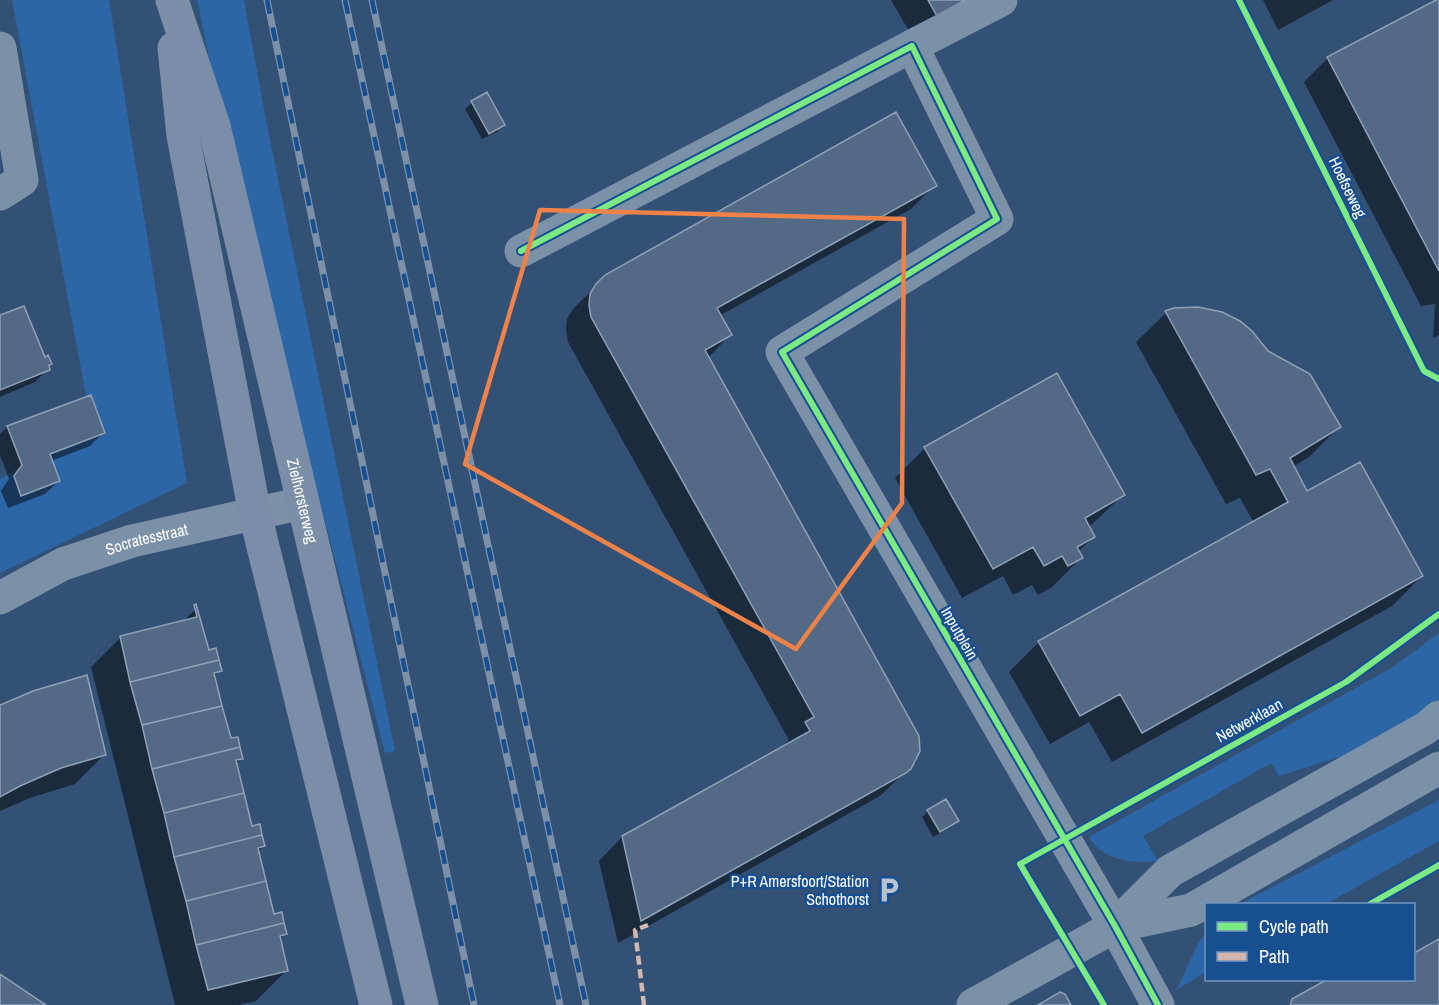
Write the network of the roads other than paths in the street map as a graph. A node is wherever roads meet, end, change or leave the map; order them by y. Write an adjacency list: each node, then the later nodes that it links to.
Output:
1 (170, 0): 7 (main road, Zielhorsterweg); 8 (main road, Zielhorsterweg)
2 (1001, 0): 3 (street)
3 (912, 46): 6 (street); 12 (street, Inputplein)
4 (0, 48): 5 (street)
5 (0, 194)
6 (521, 251)
7 (303, 503): 8 (street, Socratesstraat); 14 (main road, Zielhorsterweg)
8 (255, 514): 9 (street, Socratesstraat); 13 (main road, Zielhorsterweg)
9 (0, 598)
10 (1439, 717): 12 (street)
11 (1439, 768): 12 (street)
12 (1115, 926): 15 (street); 16 (street)
13 (376, 1005)
14 (422, 1005)
15 (973, 1005)
16 (1158, 1005)

